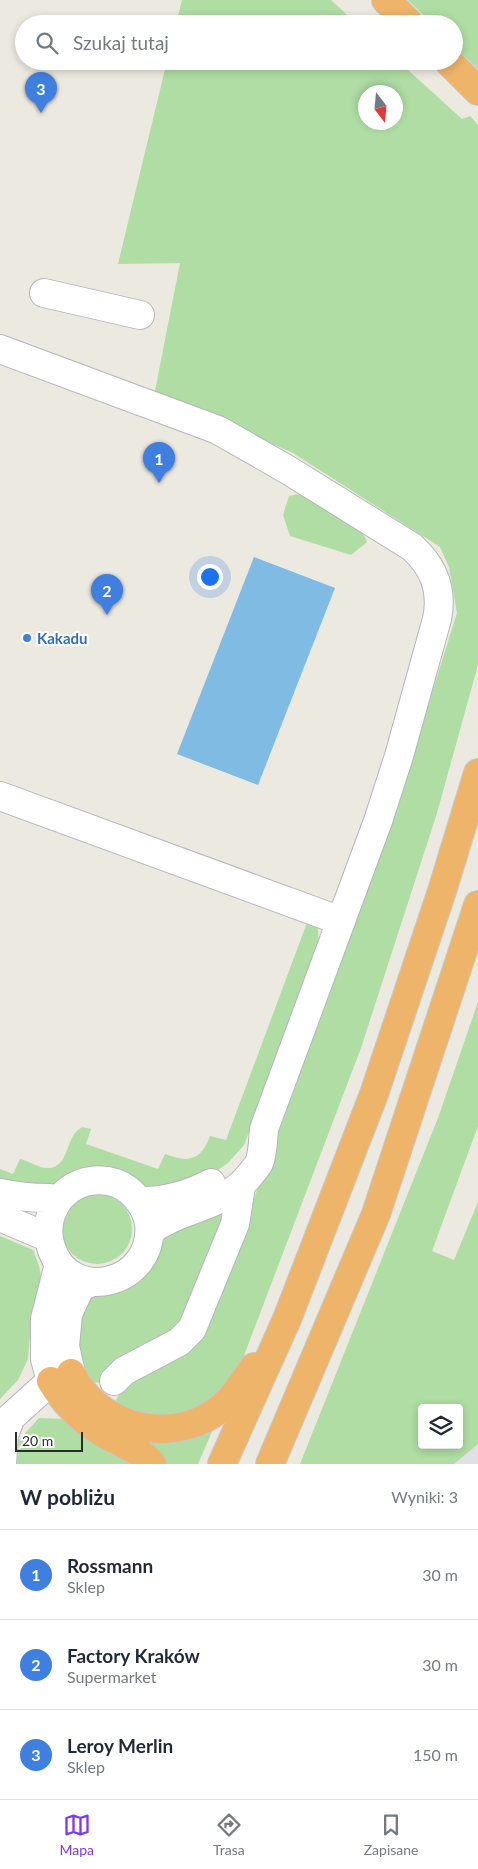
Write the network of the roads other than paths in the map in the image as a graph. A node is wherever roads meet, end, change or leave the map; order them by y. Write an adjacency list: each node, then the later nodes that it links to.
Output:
1 (386, 0): 2 (highway)
2 (401, 15)
3 (457, 70): 4 (highway)
4 (478, 91)
5 (44, 292): 6 (street)
6 (140, 315)
7 (0, 349): 11 (street)
8 (478, 773): 22 (highway)
9 (0, 796): 11 (street)
10 (478, 905): 28 (highway)
11 (341, 922): 12 (street)
12 (264, 1129): 13 (street); 16 (street)
13 (241, 1186): 18 (street); 24 (street)
14 (0, 1193): 15 (street)
15 (60, 1198): 16 (street); 19 (street)
16 (140, 1201): 18 (street)
17 (0, 1216): 19 (street)
18 (150, 1231): 21 (street)
19 (47, 1237): 20 (street)
20 (59, 1264): 21 (street); 23 (street)
21 (91, 1282): 23 (street)
22 (287, 1319): 23 (highway); 27 (highway)
23 (61, 1377): 25 (street); 26 (highway)
24 (114, 1381)
25 (2, 1464)
26 (152, 1464)
27 (222, 1464)
28 (270, 1464)

